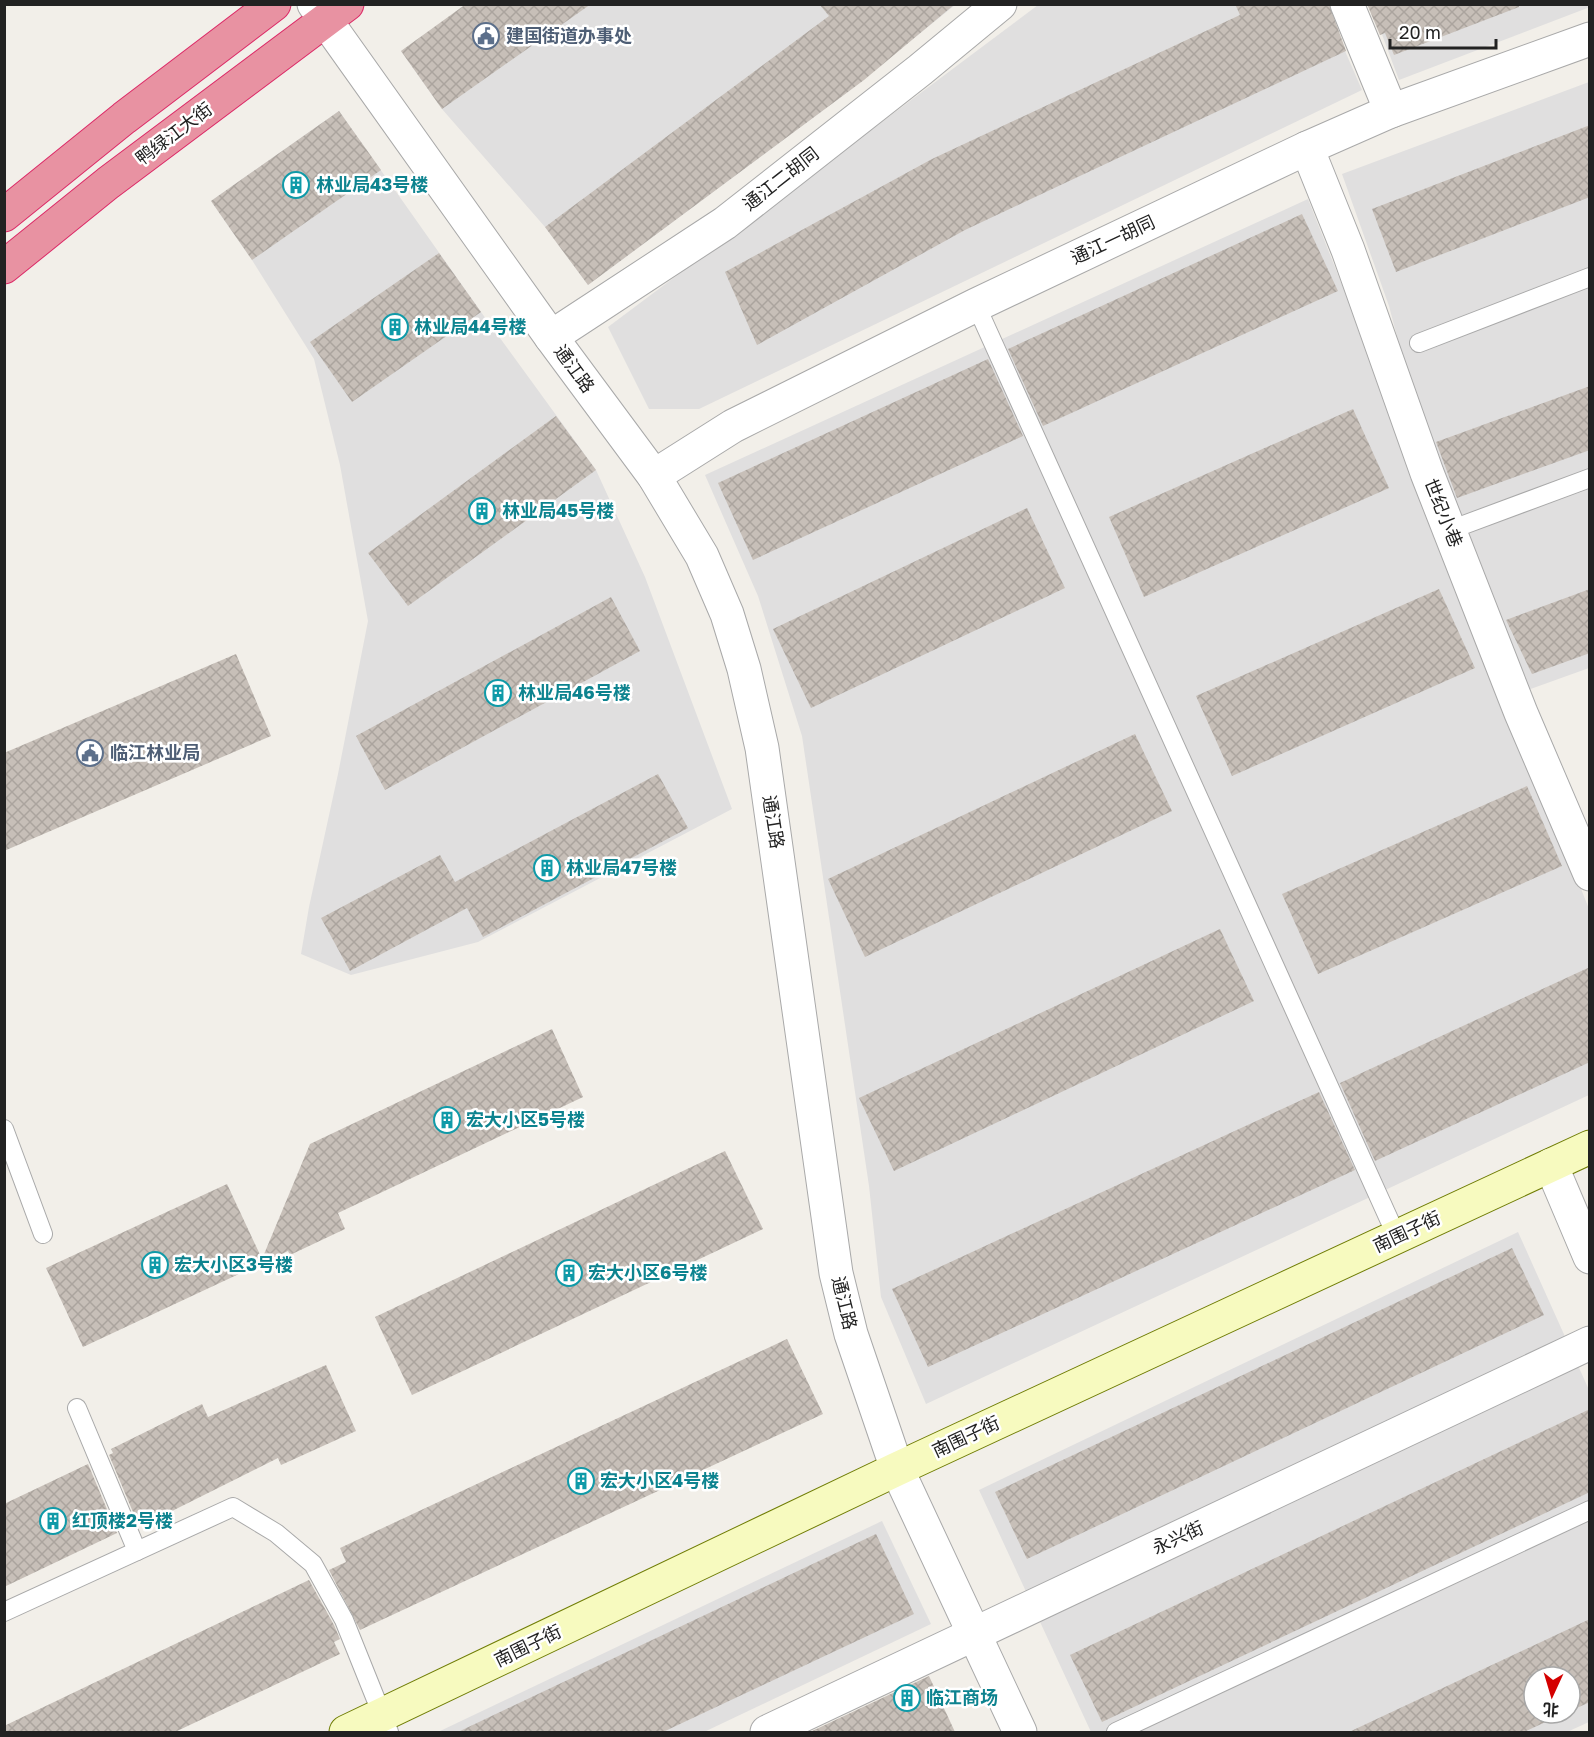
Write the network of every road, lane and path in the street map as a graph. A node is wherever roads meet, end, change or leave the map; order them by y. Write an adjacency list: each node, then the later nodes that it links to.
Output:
1 (274, 4): 8 (highway)
2 (1000, 4): 12 (street, 通江二胡同)
3 (1347, 4): 6 (street)
4 (329, 10): 9 (highway, 鸭绿江大街); 12 (street, 通江路)
5 (1590, 39): 6 (street, 通江一胡同)
6 (1390, 111): 7 (street, 通江一胡同)
7 (1307, 148): 11 (street, 通江一胡同); 16 (street, 世纪小巷)
8 (4, 215)
9 (4, 267)
10 (1590, 277): 13 (lane)
11 (976, 305): 14 (street, 通江一胡同); 22 (lane)
12 (551, 337): 14 (street, 通江路)
13 (1419, 343)
14 (654, 476): 26 (street, 通江路)
15 (1590, 478): 16 (lane)
16 (1450, 530): 17 (street, 世纪小巷)
17 (1590, 874)
18 (4, 1129): 21 (lane)
19 (1590, 1147): 20 (street, 南围子街)
20 (1551, 1165): 22 (street, 南围子街); 23 (street)
21 (43, 1234)
22 (1397, 1237): 26 (street, 南围子街)
23 (1590, 1257)
24 (1590, 1344): 30 (street, 永兴街)
25 (77, 1408): 28 (lane)
26 (897, 1469): 30 (street, 通江路); 31 (street, 南围子街)
27 (1590, 1510): 35 (lane)
28 (136, 1551): 29 (lane); 31 (lane)
29 (4, 1612)
30 (975, 1633): 33 (street, 永兴街); 34 (street, 通江路)
31 (385, 1724): 32 (street, 南围子街)
32 (346, 1732)
33 (767, 1732)
34 (1020, 1732)
35 (1116, 1732)

